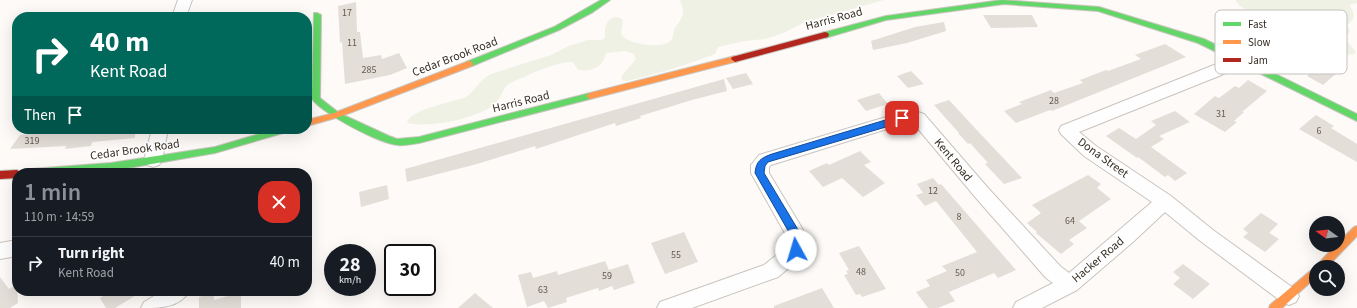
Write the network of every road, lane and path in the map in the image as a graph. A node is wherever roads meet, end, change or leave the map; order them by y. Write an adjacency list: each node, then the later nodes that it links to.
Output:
1 (185, 0): 3 (street)
2 (606, 0): 8 (street, Cedar Brook Road)
3 (181, 12)
4 (317, 15): 8 (street, Harris Road)
5 (1215, 48): 8 (street, Harris Road)
6 (1215, 72): 17 (street, Dona Street)
7 (1267, 74): 9 (street, Harris Road)
8 (336, 115): 10 (street, Cedar Brook Road)
9 (1357, 118)
10 (312, 122)
11 (159, 134): 13 (street)
12 (270, 134): 13 (street, Cedar Brook Road)
13 (153, 160): 14 (street, Cedar Brook Road)
14 (98, 168)
15 (12, 174): 16 (street)
16 (0, 175)
17 (1164, 201): 23 (street, Hacker Road); 25 (street, Dona Street)
18 (1357, 230): 21 (street)
19 (12, 249): 20 (street)
20 (0, 251)
21 (1327, 260)
22 (1309, 277): 25 (street)
23 (1070, 284): 27 (street, Kent Road); 28 (street, Hacker Road)
24 (171, 296): 26 (street)
25 (1289, 296): 29 (street)
26 (151, 308)
27 (667, 308)
28 (1023, 308)
29 (1274, 308)

